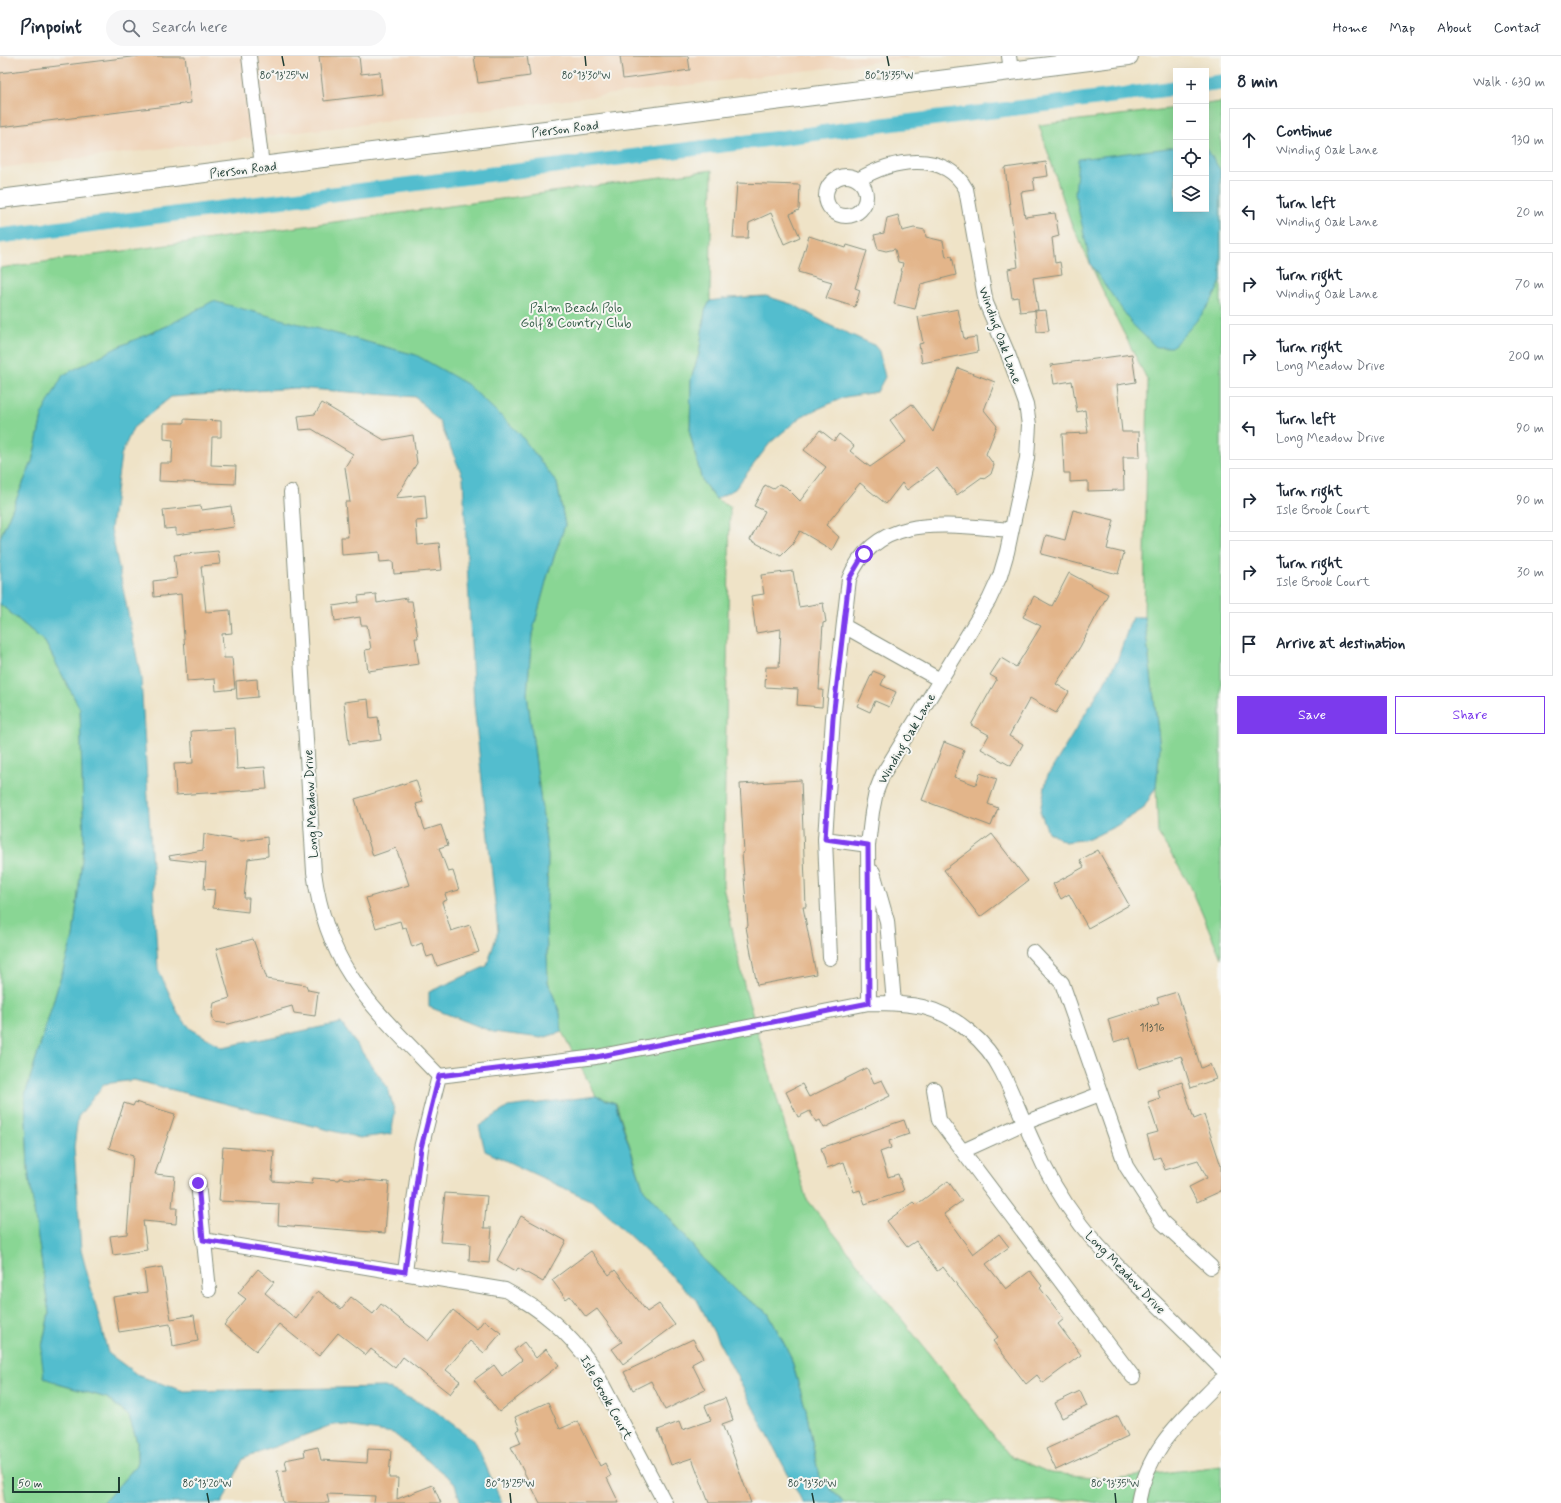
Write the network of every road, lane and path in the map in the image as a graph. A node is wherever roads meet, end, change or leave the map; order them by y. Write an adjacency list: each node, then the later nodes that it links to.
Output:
1 (249, 56): 4 (street)
2 (1130, 56): 3 (street, Pierson Road)
3 (1010, 64): 4 (street, Pierson Road)
4 (262, 166): 6 (street, Pierson Road)
5 (858, 180): 8 (street, Winding Oak Lane)
6 (0, 199)
7 (291, 492): 18 (street, Long Meadow Drive)
8 (1011, 530): 9 (street); 10 (street, Winding Oak Lane)
9 (844, 626): 10 (street, Winding Oak Lane); 11 (street)
10 (940, 680): 12 (street, Winding Oak Lane)
11 (825, 839): 12 (street); 15 (street)
12 (868, 845): 13 (street, Winding Oak Lane)
13 (869, 860): 16 (street, Winding Oak Lane); 17 (street, Winding Oak Lane)
14 (1033, 952): 20 (street)
15 (830, 958)
16 (869, 1003): 17 (street, Long Meadow Drive); 18 (street, Long Meadow Drive)
17 (894, 1003): 21 (street, Long Meadow Drive)
18 (439, 1076): 26 (street)
19 (934, 1089): 22 (street)
20 (1100, 1094): 21 (street); 25 (street)
21 (1024, 1123): 22 (street); 28 (street, Long Meadow Drive)
22 (963, 1151): 29 (street)
23 (198, 1183): 24 (street)
24 (203, 1240): 26 (street, Isle Brook Court); 27 (street)
25 (1210, 1267)
26 (405, 1272): 31 (street, Isle Brook Court)
27 (209, 1290)
28 (1221, 1368)
29 (1133, 1377)
30 (1221, 1380): 32 (street)
31 (665, 1503)
32 (1138, 1503)

